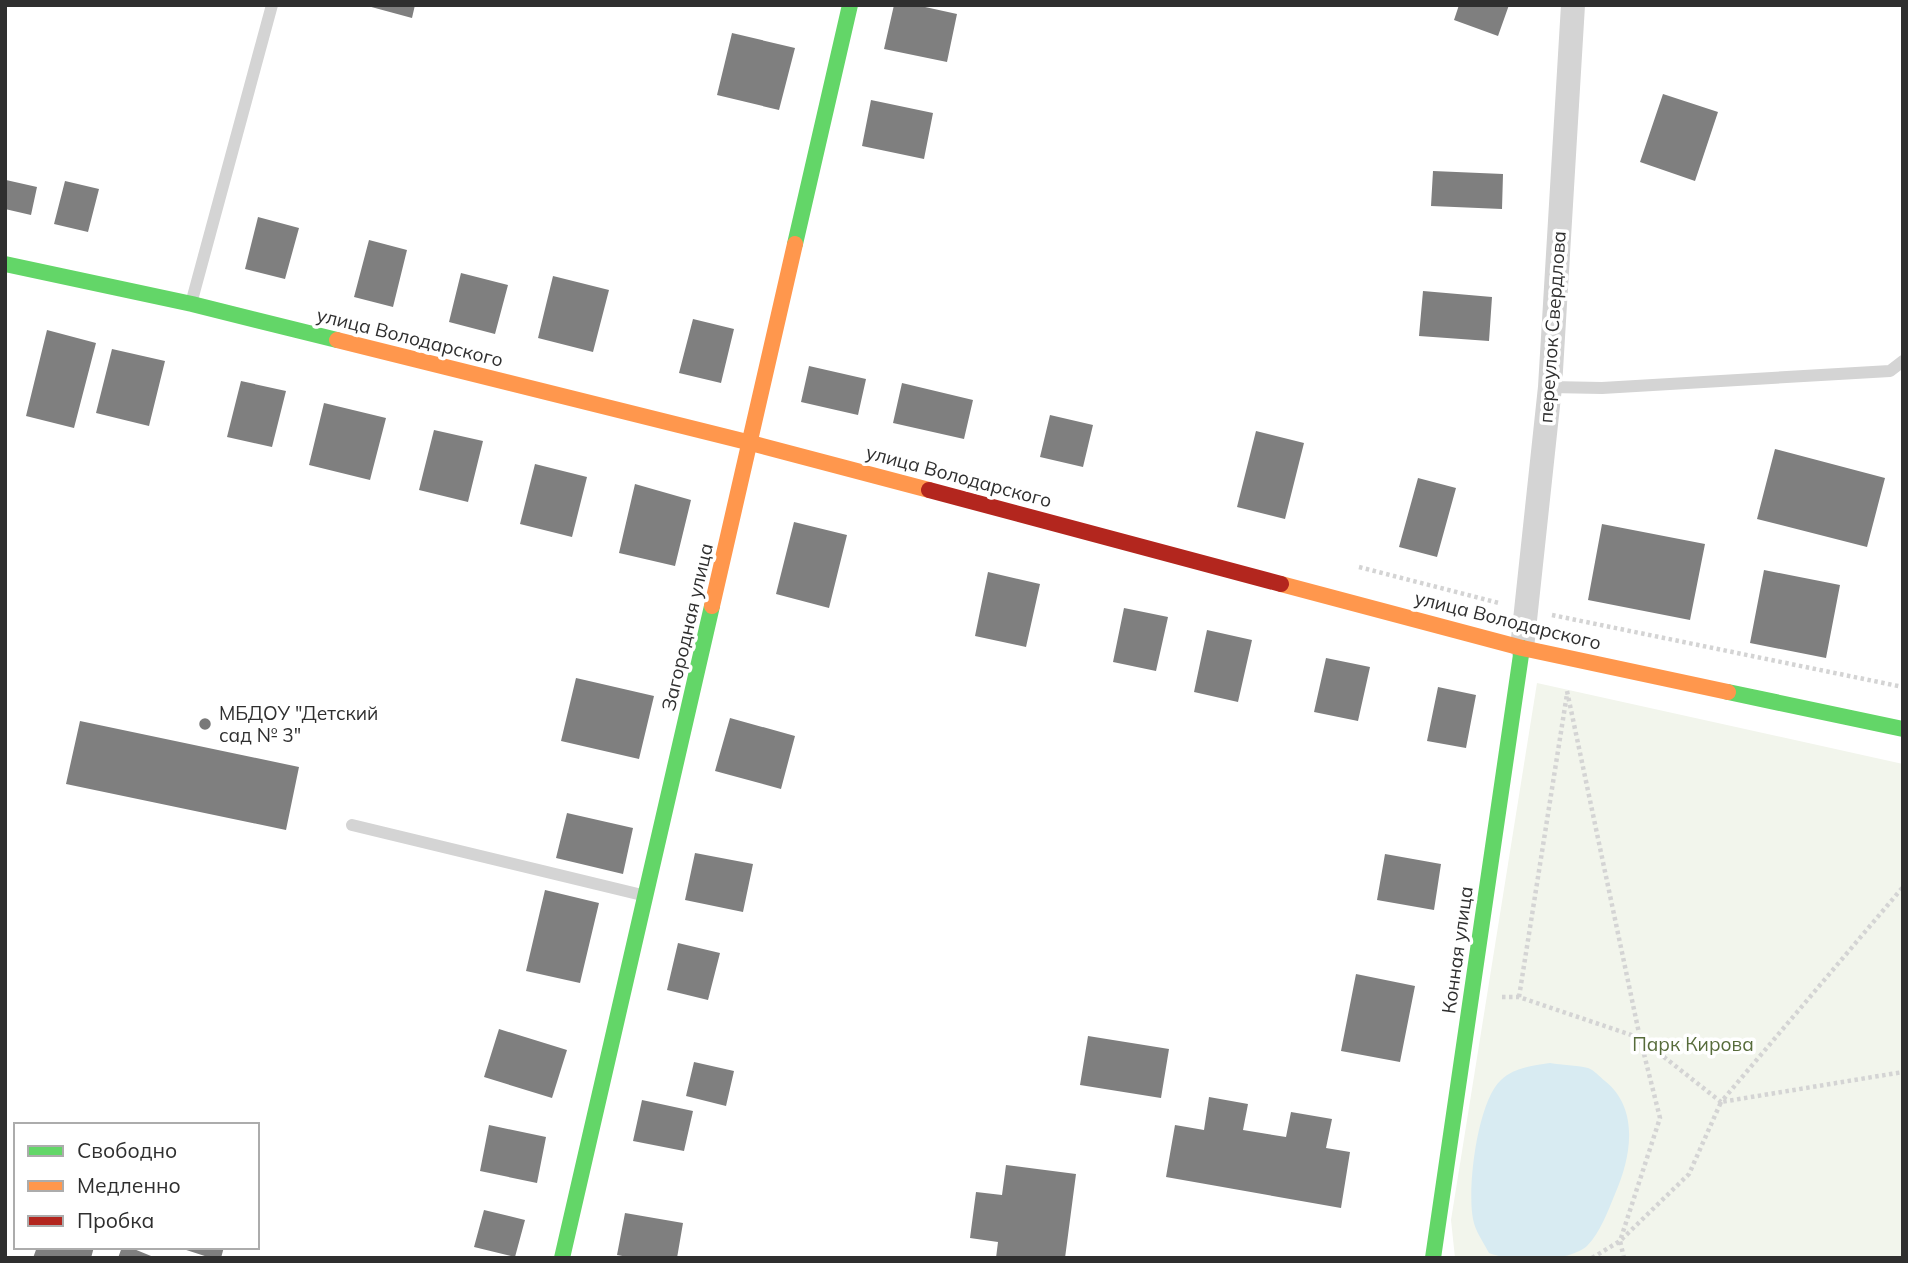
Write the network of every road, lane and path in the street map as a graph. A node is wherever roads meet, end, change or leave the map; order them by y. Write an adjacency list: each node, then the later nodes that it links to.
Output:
1 (272, 5): 5 (lane)
2 (850, 5): 8 (street, Загородная улица)
3 (1573, 5): 7 (street, переулок Свердлова)
4 (5, 264): 5 (street, улица Володарского)
5 (191, 304): 8 (street, улица Володарского)
6 (1903, 361): 7 (lane)
7 (1550, 387): 9 (street, переулок Свердлова)
8 (751, 443): 9 (street, улица Володарского); 13 (street, Загородная улица)
9 (1522, 648): 10 (street, улица Володарского); 21 (street, Конная улица)
10 (1903, 729)
11 (352, 825): 13 (lane)
12 (1903, 887): 18 (path)
13 (646, 897): 20 (street, Загородная улица)
14 (1498, 997): 15 (path)
15 (1519, 997): 16 (path); 16 (path)
16 (1640, 1038): 18 (path); 19 (path)
17 (1903, 1072): 18 (path)
18 (1721, 1102): 19 (path)
19 (1620, 1241): 22 (path); 23 (path)
20 (562, 1258)
21 (1433, 1258)
22 (1592, 1258)
23 (1624, 1258)

